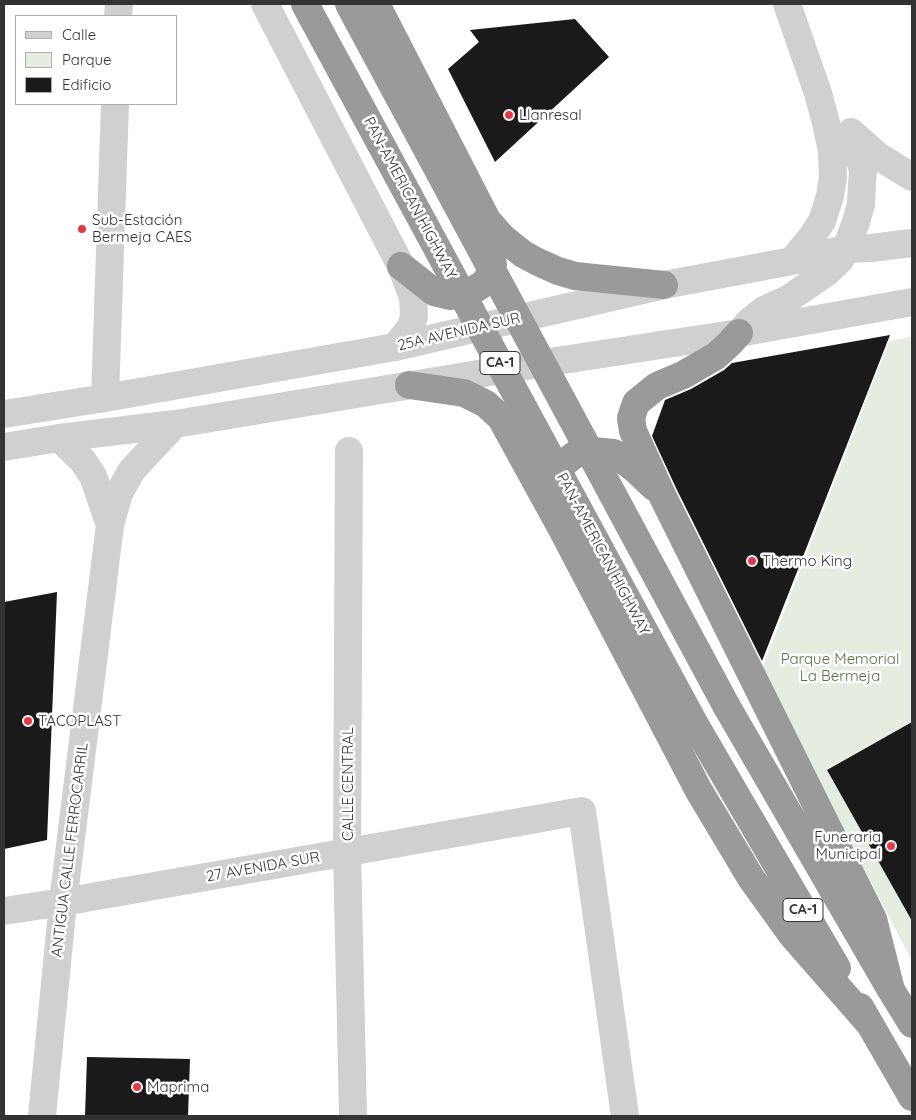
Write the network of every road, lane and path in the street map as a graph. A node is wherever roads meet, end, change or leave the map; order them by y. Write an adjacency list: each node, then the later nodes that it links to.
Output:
1 (265, 4): 14 (street)
2 (305, 4): 34 (highway, PAN-AMERICAN HIGHWAY / CA-1, bridge)
3 (349, 4): 32 (highway, CA-1, bridge)
4 (376, 4): 10 (highway)
5 (787, 4): 6 (street)
6 (818, 93): 8 (street); 13 (street)
7 (115, 105): 20 (street)
8 (852, 133): 9 (street); 12 (street)
9 (912, 177)
10 (487, 220): 14 (highway); 15 (highway)
11 (912, 243): 12 (street, 25A AVENIDA SUR)
12 (846, 249): 13 (street, 25A AVENIDA SUR); 17 (street)
13 (792, 261): 15 (street, 25A AVENIDA SUR)
14 (400, 266): 18 (street)
15 (664, 285): 18 (street, 25A AVENIDA SUR)
16 (912, 302): 17 (street)
17 (739, 333): 19 (street); 26 (highway)
18 (395, 347): 20 (street, 25A AVENIDA SUR)
19 (409, 385): 22 (street); 28 (highway)
20 (105, 398): 21 (street, 25A AVENIDA SUR)
21 (4, 414)
22 (175, 424): 23 (street); 27 (street, ANTIGUA CALLE FERROCARRIL)
23 (59, 438): 24 (street); 27 (street, ANTIGUA CALLE FERROCARRIL)
24 (4, 446)
25 (349, 451): 29 (street, CALLE CENTRAL)
26 (662, 495): 28 (highway); 32 (highway)
27 (110, 525): 30 (street, ANTIGUA CALLE FERROCARRIL)
28 (563, 531): 34 (highway)
29 (347, 852): 30 (street, 27 AVENIDA SUR); 37 (street, CALLE CENTRAL); 38 (street, 27 AVENIDA SUR)
30 (63, 902): 31 (street, 27 AVENIDA SUR); 36 (street, ANTIGUA CALLE FERROCARRIL)
31 (4, 911)
32 (891, 990): 33 (highway, CA-1)
33 (911, 1017)
34 (868, 1022): 35 (highway, PAN-AMERICAN HIGHWAY / CA-1)
35 (912, 1097)
36 (42, 1116)
37 (353, 1116)
38 (625, 1116)

